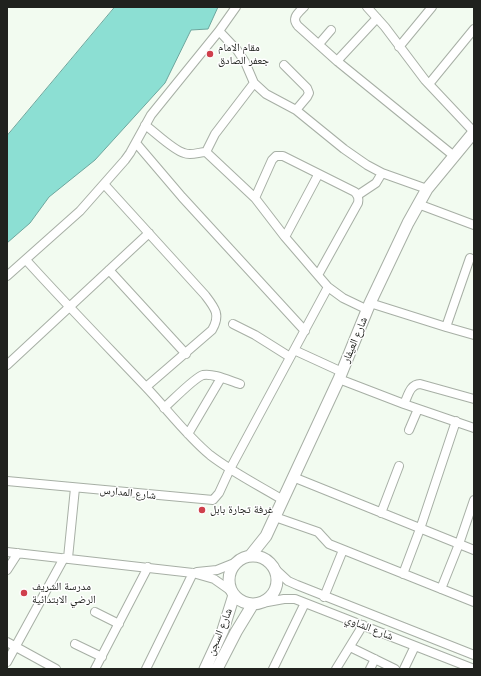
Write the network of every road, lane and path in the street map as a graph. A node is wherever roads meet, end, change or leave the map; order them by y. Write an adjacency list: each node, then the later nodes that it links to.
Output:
1 (236, 7): 8 (street)
2 (304, 7): 9 (street)
3 (367, 7): 5 (street)
4 (432, 7): 10 (street)
5 (377, 18): 10 (street); 11 (street)
6 (474, 29): 14 (street)
7 (331, 30): 9 (street)
8 (219, 31): 13 (street); 16 (street)
9 (319, 44): 11 (street)
10 (399, 47): 14 (street)
11 (337, 61): 20 (street)
12 (284, 65): 15 (street)
13 (254, 83): 15 (street); 19 (street)
14 (429, 84): 17 (street)
15 (296, 110): 21 (street)
16 (145, 125): 18 (street); 19 (street)
17 (473, 135): 20 (main road, شارع العيفار)
18 (136, 143): 23 (street); 41 (street)
19 (206, 152): 26 (street)
20 (454, 156): 24 (main road, شارع العيفار)
21 (382, 173): 24 (street); 25 (street)
22 (318, 175): 25 (street); 26 (street); 30 (street)
23 (104, 184): 29 (street); 32 (street)
24 (427, 189): 27 (main road, شارع العيفار)
25 (358, 195): 34 (street)
26 (255, 198): 30 (street)
27 (418, 204): 28 (street); 37 (main road, شارع العيفار)
28 (474, 225)
29 (149, 233): 33 (street); 43 (street)
30 (285, 237): 34 (street)
31 (470, 258): 40 (street)
32 (26, 260): 35 (street); 38 (street)
33 (110, 270): 38 (street); 43 (street)
34 (318, 275): 36 (street)
35 (7, 276)
36 (328, 287): 37 (street); 41 (street)
37 (369, 307): 40 (street); 46 (main road, شارع العيفار)
38 (69, 308): 45 (street); 49 (street)
39 (233, 324): 44 (street)
40 (446, 327): 42 (street)
41 (305, 331): 44 (street)
42 (474, 335)
43 (186, 354): 49 (street)
44 (292, 354): 46 (street); 59 (street)
45 (7, 365)
46 (340, 376): 51 (street); 60 (main road, شارع العيفار)
47 (221, 378): 48 (street); 52 (street); 57 (street)
48 (240, 384)
49 (146, 388): 52 (street)
50 (474, 399): 51 (street)
51 (404, 404): 53 (street)
52 (164, 408): 57 (street)
53 (418, 408): 54 (street); 56 (street)
54 (456, 421): 55 (street); 67 (street)
55 (474, 428)
56 (409, 430)
57 (188, 434): 59 (street)
58 (398, 466): 65 (street)
59 (230, 469): 62 (street, شارع المدارس); 63 (street)
60 (293, 477): 63 (main road, شارع العيفار); 65 (street)
61 (7, 480): 62 (street, شارع المدارس)
62 (75, 488): 75 (street)
63 (283, 500): 66 (main road, شارع العيفار)
64 (474, 500): 69 (street)
65 (381, 513): 67 (street)
66 (274, 517): 68 (main road, شارع العيفار); 70 (street)
67 (420, 529): 69 (street); 81 (street)
68 (266, 536): 74 (main road, شارع العيفار); 77 (main road)
69 (459, 544): 71 (street); 82 (street)
70 (343, 550): 81 (street); 84 (street)
71 (474, 550)
72 (7, 552): 73 (street)
73 (18, 553): 75 (street); 79 (street)
74 (250, 556): 76 (main road); 77 (main road)
75 (66, 558): 78 (street); 94 (street)
76 (237, 562): 80 (street); 83 (main road)
77 (272, 565): 84 (street, شارع الشاوي); 87 (main road)
78 (148, 567): 80 (street); 89 (street)
79 (7, 570)
80 (193, 572): 83 (street); 104 (street)
81 (403, 574): 82 (street)
82 (441, 589): 85 (street)
83 (233, 593): 87 (main road); 105 (main road, شارع السجن)
84 (324, 596): 96 (street, شارع الشاوي)
85 (474, 602)
86 (305, 603): 87 (street, شارع الشاوي); 90 (street, شارع الشاوي); 100 (street)
87 (257, 604): 106 (main road, شارع السجن)
88 (96, 612): 89 (street)
89 (119, 624): 97 (street)
90 (363, 625): 93 (street, شارع الشاوي); 95 (street)
91 (7, 642): 94 (street)
92 (75, 644): 97 (street)
93 (415, 646): 101 (street, شارع الشاوي); 110 (street)
94 (16, 647): 99 (street); 102 (street)
95 (350, 647): 98 (street); 107 (street)
96 (474, 655)
97 (102, 657): 103 (street)
98 (375, 659): 108 (street); 109 (street)
99 (7, 662)
100 (275, 668)
101 (468, 668)
102 (56, 669)
103 (96, 669)
104 (146, 669)
105 (205, 669)
106 (217, 669)
107 (336, 669)
108 (370, 669)
109 (395, 669)
110 (404, 669)

